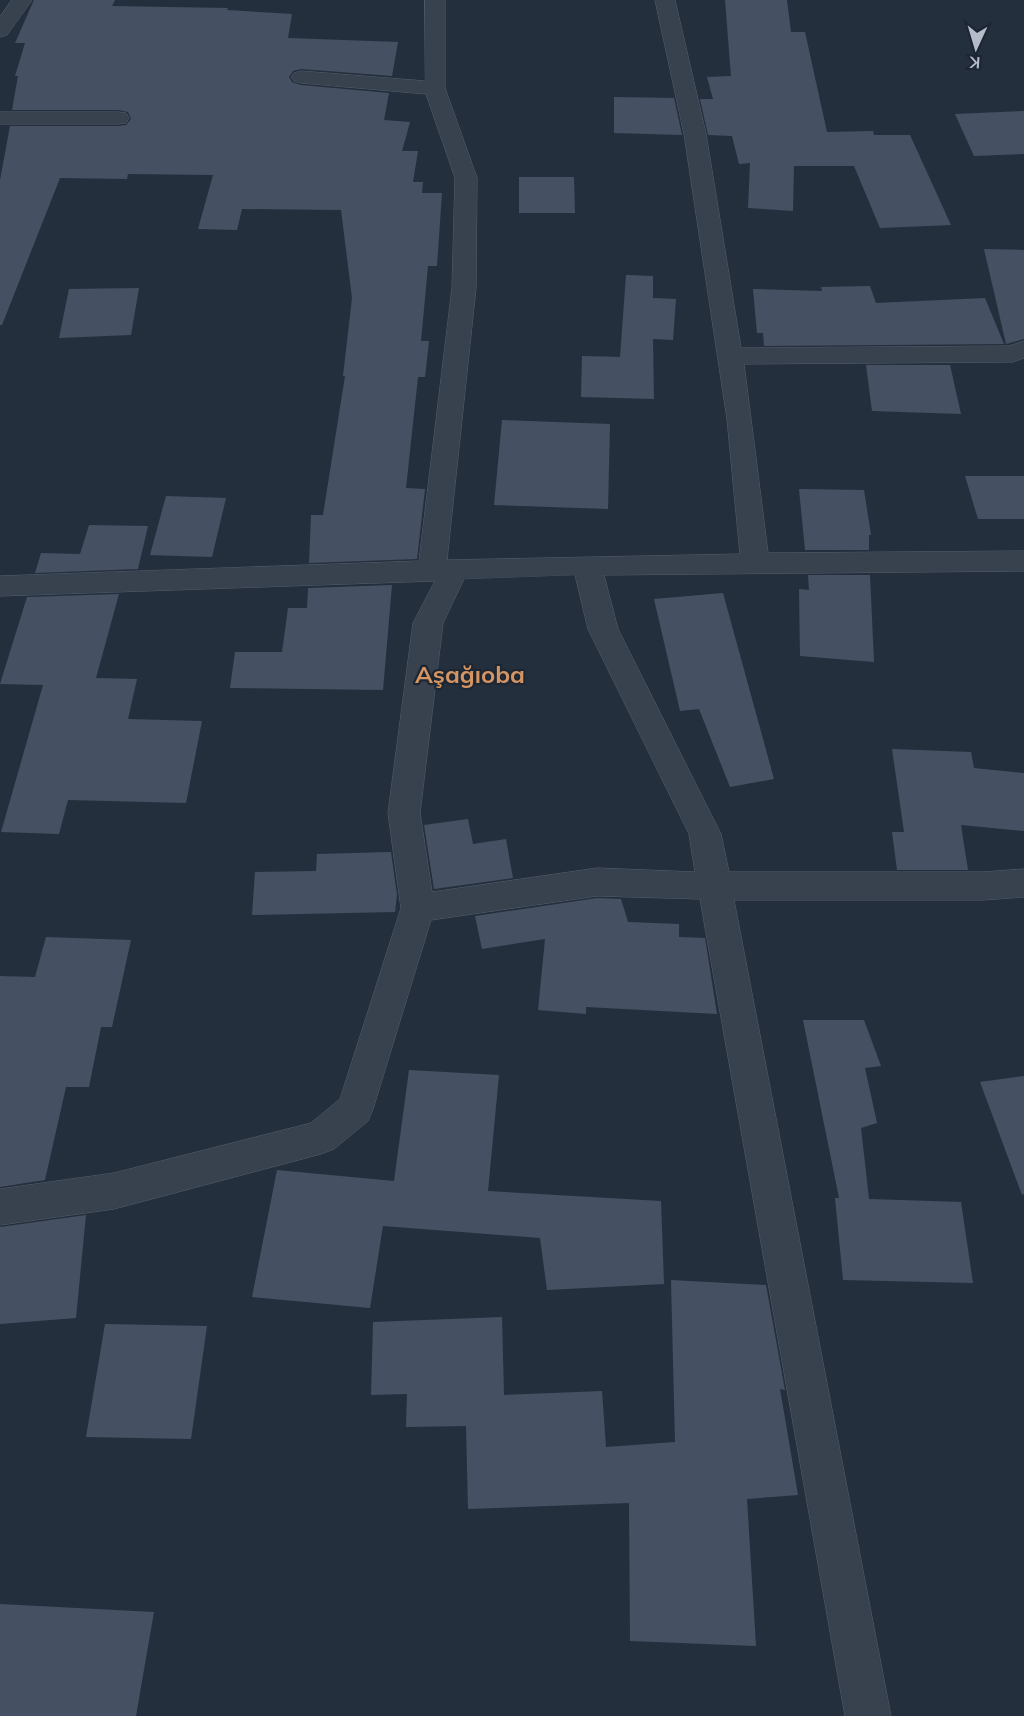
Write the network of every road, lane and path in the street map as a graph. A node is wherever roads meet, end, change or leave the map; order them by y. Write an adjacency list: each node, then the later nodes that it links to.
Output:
1 (22, 0): 4 (street)
2 (435, 0): 6 (street)
3 (665, 0): 10 (street)
4 (0, 31)
5 (301, 77): 6 (street)
6 (435, 88): 14 (street)
7 (0, 118): 8 (street)
8 (118, 118)
9 (1024, 349): 10 (street)
10 (730, 356): 12 (street)
11 (1024, 561): 12 (street)
12 (755, 563): 13 (street)
13 (587, 565): 14 (street); 17 (street)
14 (432, 570): 15 (street); 18 (street)
15 (0, 586)
16 (1024, 883): 17 (street)
17 (715, 886): 18 (street); 20 (street)
18 (418, 908): 19 (street)
19 (0, 1206)
20 (868, 1716)

